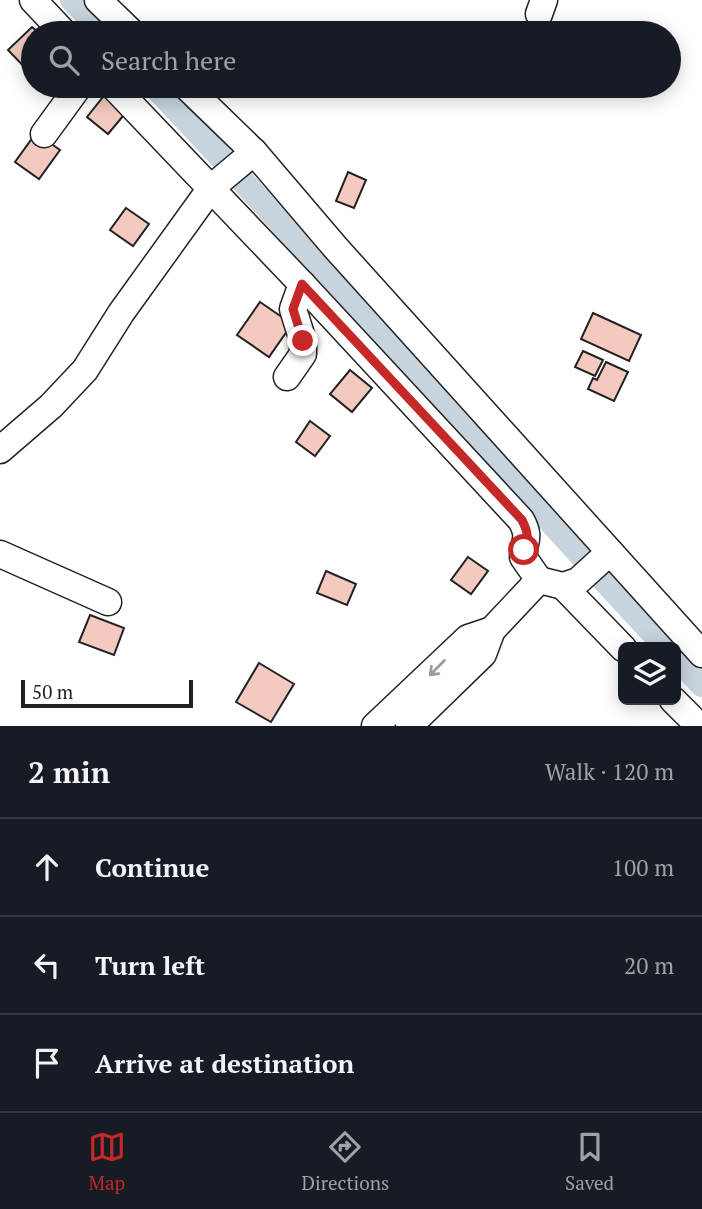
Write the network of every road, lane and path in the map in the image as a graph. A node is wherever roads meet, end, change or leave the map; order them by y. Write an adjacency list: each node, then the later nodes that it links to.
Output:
1 (33, 0): 3 (street)
2 (98, 0): 4 (street)
3 (53, 21)
4 (120, 21)
5 (70, 98): 8 (street)
6 (130, 98): 9 (street)
7 (193, 98): 9 (street)
8 (44, 134)
9 (234, 169): 10 (street); 12 (street); 14 (street)
10 (302, 284): 11 (street); 15 (street)
11 (287, 377)
12 (0, 450)
13 (0, 554): 16 (street)
14 (606, 556): 15 (street); 19 (street)
15 (560, 582): 17 (street); 18 (street)
16 (108, 601)
17 (492, 630): 20 (street, one-way to 20); 21 (street)
18 (618, 643)
19 (702, 654)
20 (375, 726)
21 (409, 726)

